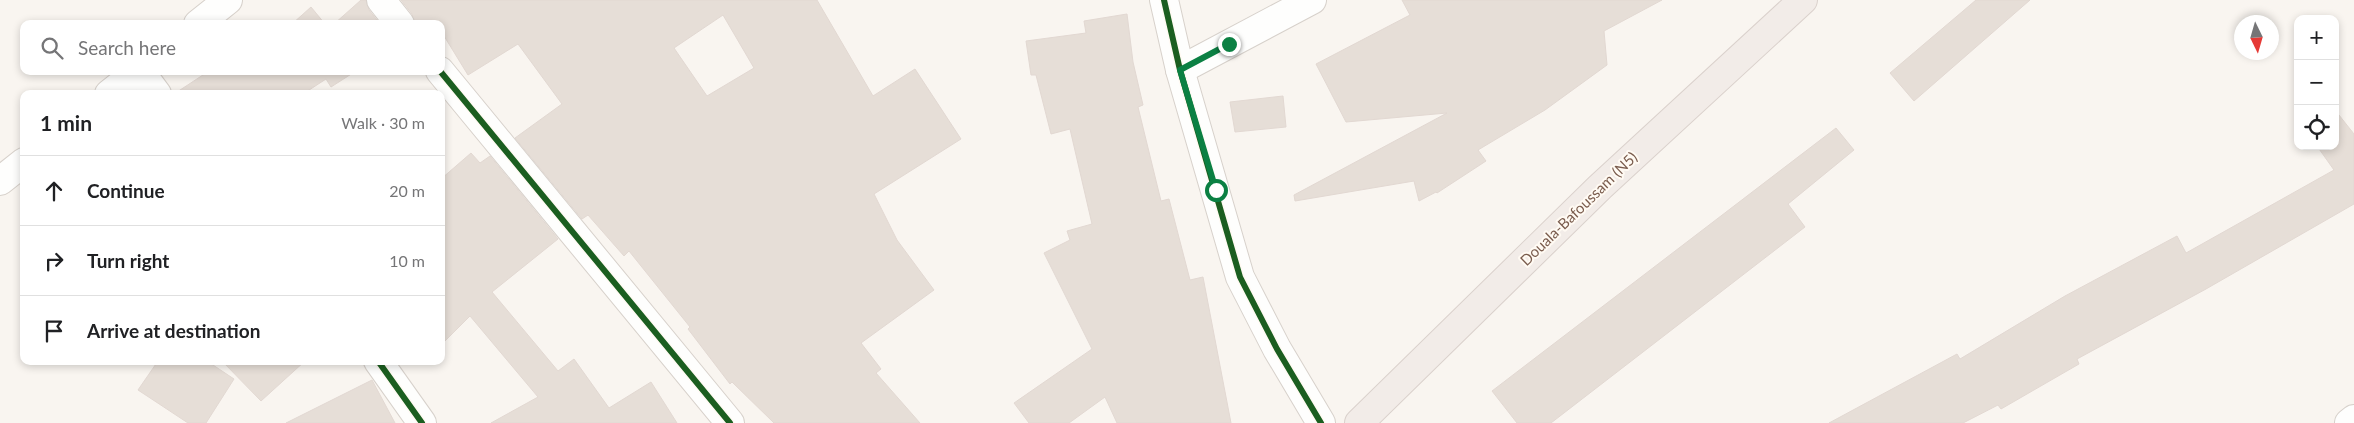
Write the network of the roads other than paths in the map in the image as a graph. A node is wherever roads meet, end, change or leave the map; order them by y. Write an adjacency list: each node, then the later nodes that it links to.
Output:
1 (228, 0): 6 (street)
2 (381, 0): 7 (street)
3 (1164, 0): 8 (street)
4 (1312, 0): 8 (street)
5 (1803, 0): 21 (highway, Douala-Bafoussam (N5))
6 (203, 20)
7 (397, 20)
8 (1180, 70): 20 (street)
9 (134, 75): 12 (street)
10 (142, 75): 13 (street)
11 (443, 75): 19 (street)
12 (114, 90)
13 (154, 90)
14 (20, 165): 15 (street)
15 (0, 181)
16 (381, 365): 18 (street)
17 (2354, 419): 22 (street)
18 (422, 423)
19 (730, 423)
20 (1321, 423)
21 (1359, 423)
22 (2349, 423)

